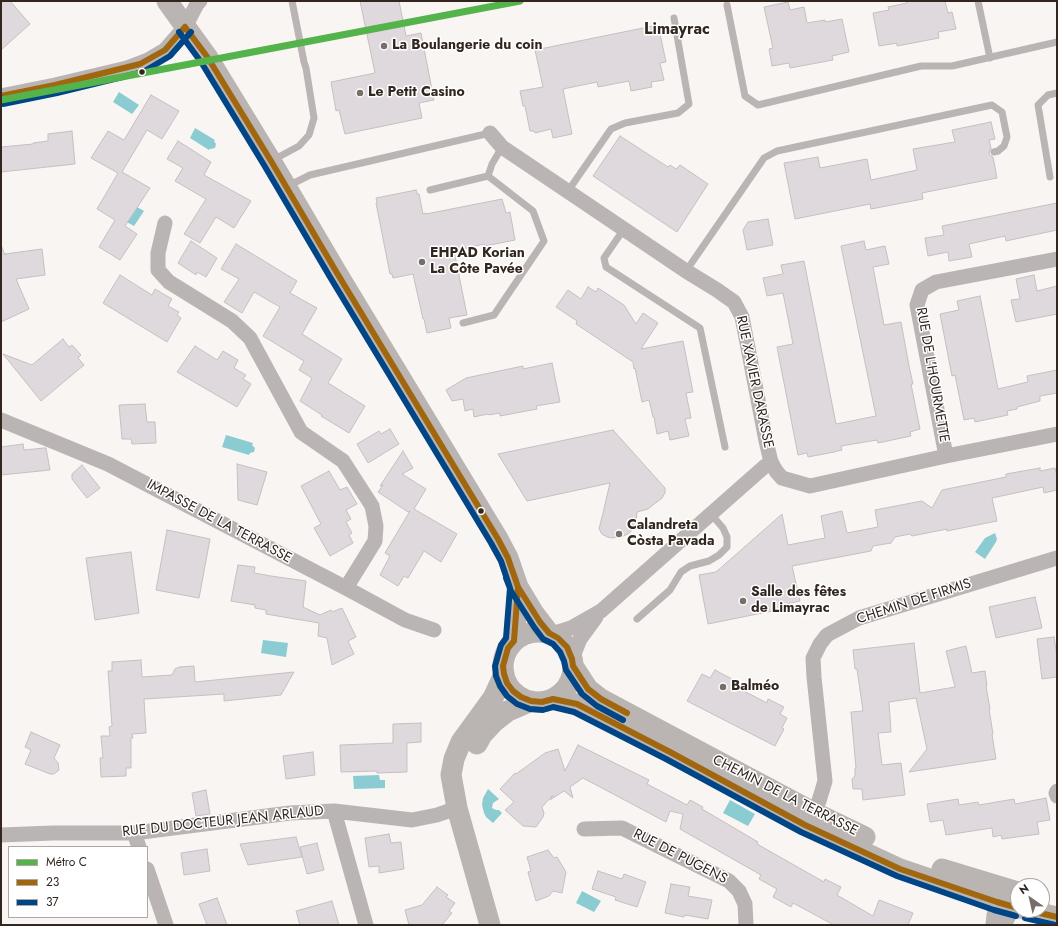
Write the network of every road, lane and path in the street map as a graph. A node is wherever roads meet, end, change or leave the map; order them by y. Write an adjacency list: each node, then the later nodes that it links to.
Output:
1 (167, 1): 7 (street)
2 (200, 1): 7 (street)
3 (292, 1): 15 (lane)
4 (978, 1): 9 (lane)
5 (728, 5): 9 (lane)
6 (674, 18): 20 (lane)
7 (185, 26): 11 (street); 15 (street)
8 (1057, 42): 9 (lane)
9 (990, 58)
10 (1057, 92): 17 (lane)
11 (1, 96)
12 (490, 133): 13 (street, RUE XAVIER DARASSE); 18 (lane)
13 (502, 147): 16 (lane); 20 (street, RUE XAVIER DARASSE)
14 (994, 152): 24 (lane)
15 (271, 161): 18 (street)
16 (488, 176): 19 (lane); 25 (lane)
17 (1050, 177)
18 (286, 187): 33 (street)
19 (430, 190)
20 (568, 191): 22 (street, RUE XAVIER DARASSE)
21 (164, 223): 34 (street)
22 (624, 229): 24 (street, RUE XAVIER DARASSE); 28 (lane)
23 (1057, 259): 29 (street, RUE DE L'HOURMETTE)
24 (686, 271): 30 (street, RUE XAVIER DARASSE)
25 (463, 323)
26 (1, 420): 34 (street, IMPASSE DE LA TERRASSE)
27 (1057, 434): 29 (street)
28 (725, 447)
29 (946, 456): 30 (street)
30 (771, 462): 31 (street, RUE XAVIER DARASSE)
31 (710, 514): 35 (street, RUE XAVIER DARASSE); 36 (lane)
32 (1057, 558): 48 (street, CHEMIN DE FIRMIS)
33 (518, 587): 38 (street); 39 (street)
34 (346, 588): 37 (street, IMPASSE DE LA TERRASSE)
35 (601, 611): 38 (street, RUE XAVIER DARASSE); 40 (street, RUE XAVIER DARASSE)
36 (637, 619)
37 (434, 630)
38 (550, 634): 39 (street); 40 (street)
39 (514, 641): 41 (street)
40 (573, 662): 42 (street); 48 (street, CHEMIN DE LA TERRASSE)
41 (504, 674): 43 (street); 46 (street)
42 (553, 699): 43 (street); 48 (street, CHEMIN DE LA TERRASSE)
43 (531, 701): 46 (street)
44 (1057, 791): 45 (street)
45 (1057, 796)
46 (456, 803): 47 (street, RUE DU DOCTEUR JEAN ARLAUD); 59 (street)
47 (334, 812): 50 (street, RUE DU DOCTEUR JEAN ARLAUD); 58 (street)
48 (809, 818): 54 (street, CHEMIN DE LA TERRASSE)
49 (584, 829): 60 (street, RUE DE PUGENS)
50 (134, 833): 51 (street, RUE DU DOCTEUR JEAN ARLAUD); 52 (street)
51 (1, 835)
52 (139, 846)
53 (148, 872): 57 (street)
54 (1010, 899)
55 (1010, 904): 61 (street)
56 (1010, 915): 62 (street)
57 (166, 925)
58 (366, 925)
59 (490, 925)
60 (746, 925)
61 (993, 925)
62 (1004, 925)

